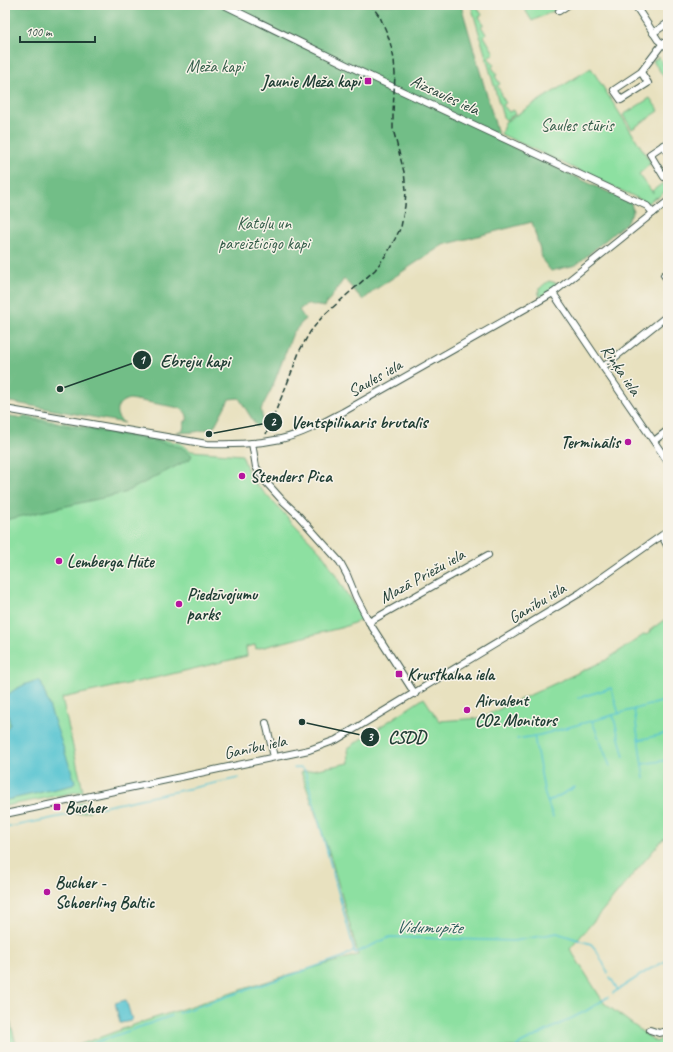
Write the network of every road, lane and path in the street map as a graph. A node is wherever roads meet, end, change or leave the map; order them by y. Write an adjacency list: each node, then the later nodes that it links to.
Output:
1 (224, 5): 13 (street, Aizsaules iela)
2 (568, 5): 4 (street)
3 (635, 5): 6 (street)
4 (559, 11)
5 (668, 23): 6 (street)
6 (653, 33): 7 (street)
7 (665, 46): 8 (street)
8 (641, 72): 8 (street)
9 (666, 144): 10 (street); 11 (street)
10 (668, 153)
11 (668, 175)
12 (668, 201): 13 (street, Saules iela)
13 (653, 213): 14 (street, Saules iela)
14 (553, 293): 16 (street, Riņķa iela); 20 (street, Saules iela)
15 (668, 315): 16 (street)
16 (602, 367): 19 (street, Riņķa iela)
17 (5, 409): 20 (street, Saules iela)
18 (668, 430): 19 (street)
19 (654, 441): 21 (street, Riņķa iela)
20 (252, 443): 26 (street)
21 (668, 462)
22 (668, 531): 23 (street, Ganību iela)
23 (662, 536): 24 (street); 27 (street, Ganību iela)
24 (668, 547)
25 (488, 555): 26 (street, Mazā Priežu iela)
26 (369, 622): 27 (street)
27 (415, 694): 29 (street, Ganību iela)
28 (266, 723): 29 (street)
29 (274, 757): 30 (street, Ganību iela)
30 (5, 814)
31 (650, 1030): 32 (street)
32 (668, 1031)

